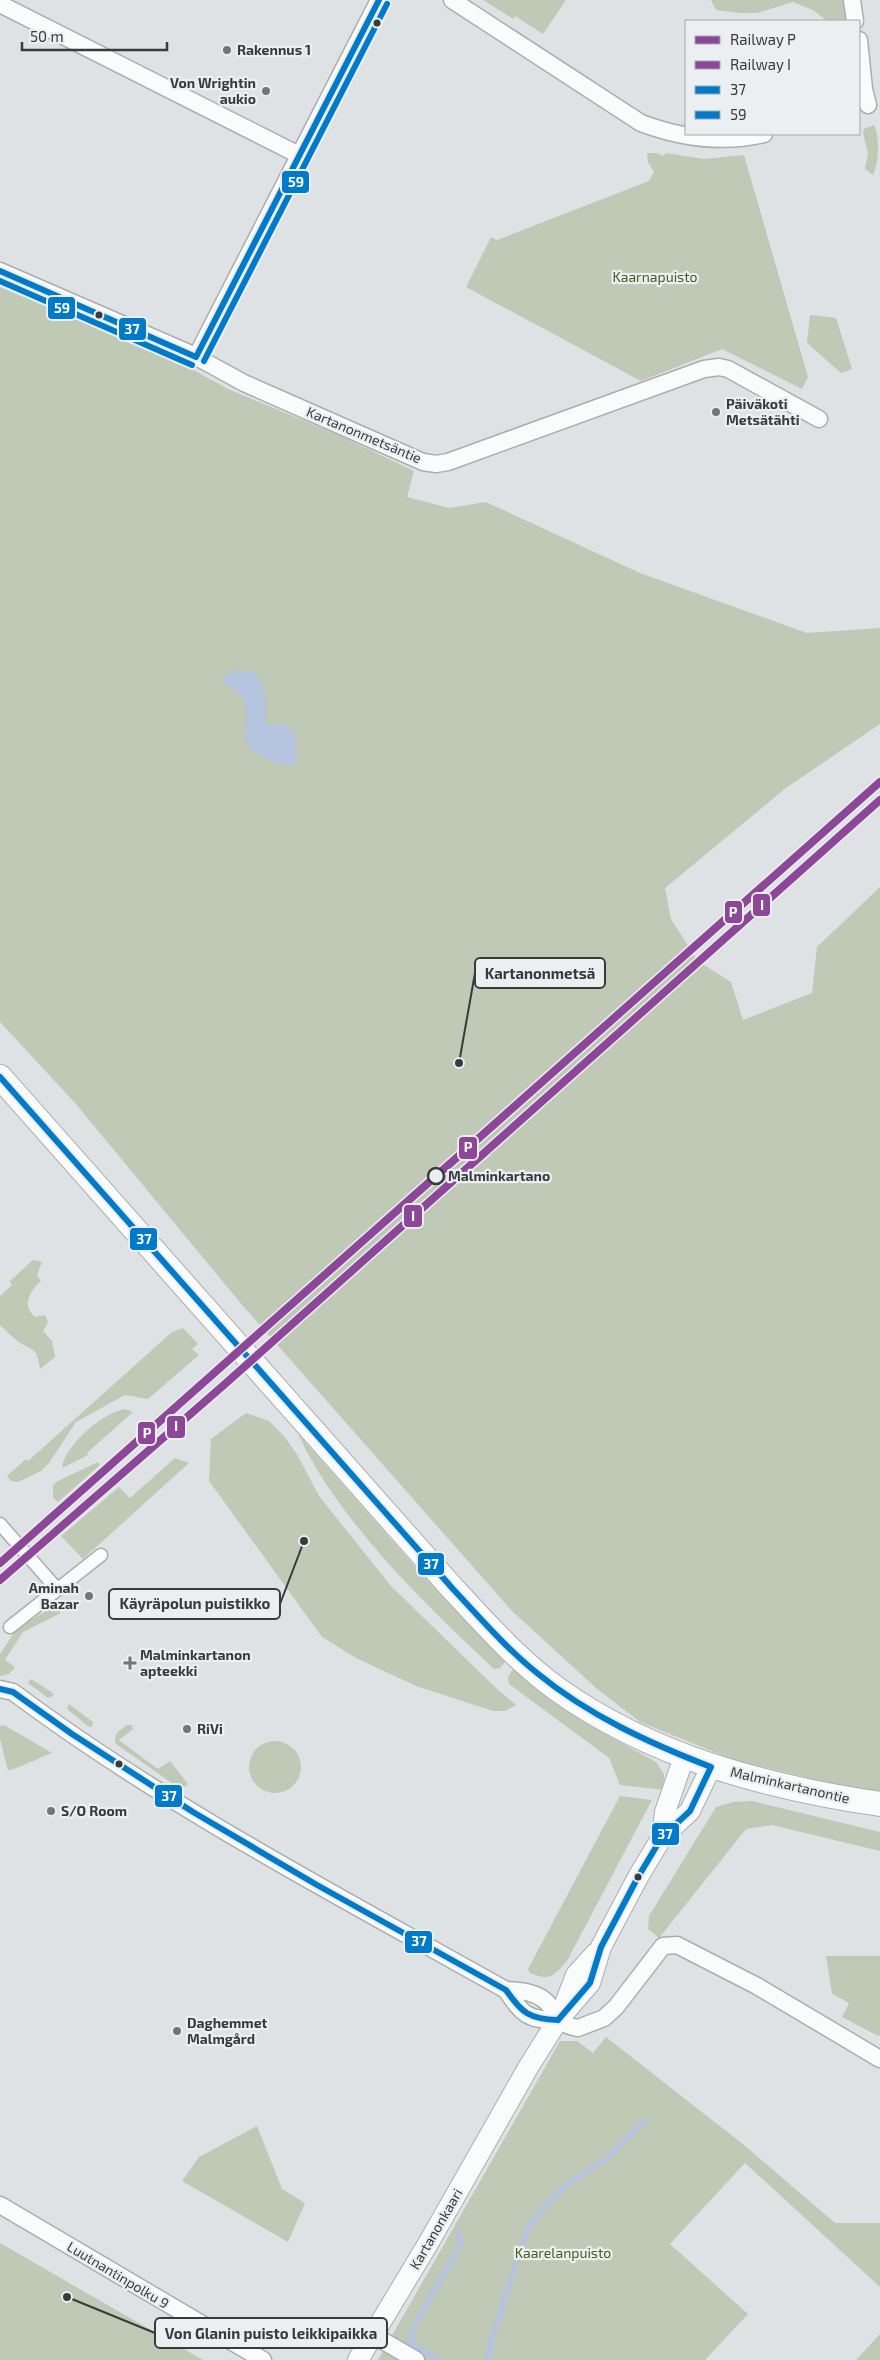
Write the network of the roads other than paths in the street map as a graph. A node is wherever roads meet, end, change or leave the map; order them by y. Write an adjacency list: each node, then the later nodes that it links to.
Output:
1 (379, 0): 9 (street)
2 (452, 0): 8 (street)
3 (852, 0): 5 (street)
4 (0, 4): 9 (street)
5 (855, 20)
6 (860, 50): 7 (street)
7 (869, 105)
8 (758, 135)
9 (299, 155): 11 (street)
10 (0, 271): 11 (street, Kartanonmetsäntie)
11 (196, 357): 12 (street, Kartanonmetsäntie)
12 (819, 419)
13 (0, 1077): 19 (main road, Malminkartanontie)
14 (0, 1524): 16 (street)
15 (101, 1555): 16 (street)
16 (57, 1589): 17 (street)
17 (10, 1627)
18 (0, 1689): 23 (street)
19 (684, 1757): 20 (main road, Malminkartanontie); 22 (street, Kartanonkaari)
20 (710, 1767): 21 (main road, Malminkartanontie); 22 (street, Kartanonkaari)
21 (880, 1804)
22 (662, 1837): 23 (street, Kartanonkaari)
23 (558, 2020): 24 (street); 26 (street, Kartanonkaari)
24 (880, 2059)
25 (0, 2205): 27 (street, Luutnantinpolku 9)
26 (373, 2335): 28 (street, Kartanonkaari); 29 (street)
27 (262, 2360)
28 (358, 2360)
29 (416, 2360)

